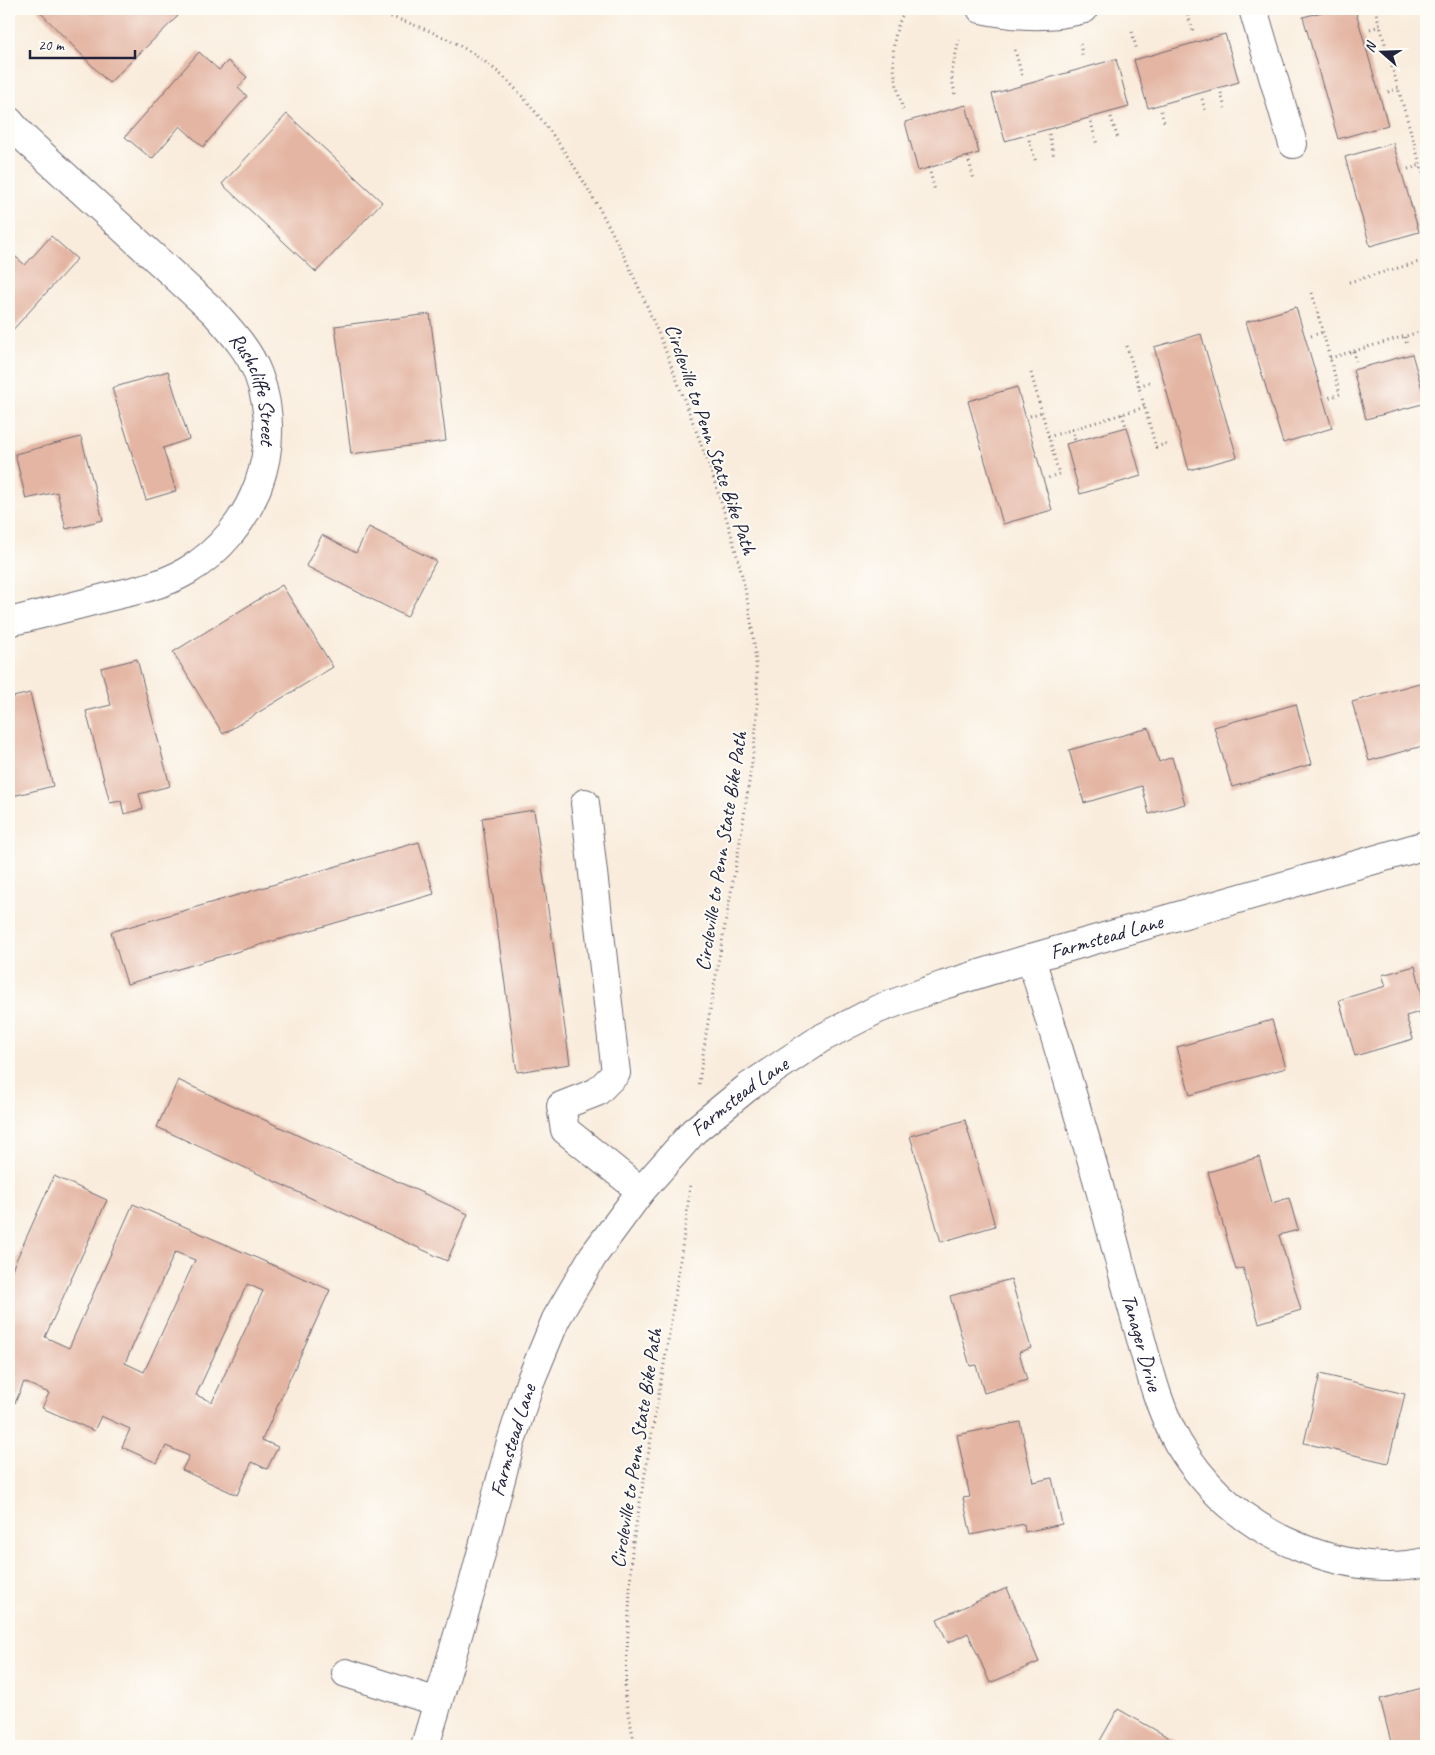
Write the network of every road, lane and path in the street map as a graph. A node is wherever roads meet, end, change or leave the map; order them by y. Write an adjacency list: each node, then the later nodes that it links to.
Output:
1 (367, 9): 77 (path, Circleville to Penn State Bike Path)
2 (982, 9): 3 (street)
3 (1084, 9)
4 (1252, 9): 36 (street)
5 (1375, 9): 10 (path)
6 (1424, 9): 8 (path)
7 (1188, 15): 13 (path)
8 (1426, 15)
9 (902, 16): 26 (path)
10 (1380, 26): 11 (path); 20 (path)
11 (1370, 30)
12 (1132, 32): 17 (path)
13 (1194, 34)
14 (959, 40): 23 (path)
15 (1080, 44): 18 (path)
16 (1015, 50): 19 (path)
17 (1137, 52)
18 (1084, 58)
19 (1022, 76)
20 (1398, 88): 21 (path); 41 (path)
21 (1388, 92)
22 (1221, 93): 25 (path)
23 (955, 94)
24 (1202, 99): 28 (path)
25 (1225, 108)
26 (903, 110)
27 (1161, 111): 32 (path)
28 (1206, 114)
29 (1111, 117): 34 (path)
30 (9, 121): 73 (street, Rushcliffe Street)
31 (1091, 122): 37 (path)
32 (1165, 125)
33 (1049, 134): 39 (path)
34 (1118, 139)
35 (1029, 140): 40 (path)
36 (1292, 144)
37 (1097, 145)
38 (968, 157): 44 (path)
39 (1054, 157)
40 (1036, 162)
41 (1421, 165): 43 (path); 45 (path)
42 (930, 168): 46 (path)
43 (1408, 169)
44 (974, 180)
45 (1426, 184)
46 (935, 191)
47 (1426, 260): 48 (path)
48 (1349, 282)
49 (1312, 293): 51 (path)
50 (1426, 330): 53 (path)
51 (1323, 332): 52 (path); 57 (path)
52 (1310, 336)
53 (1406, 337): 55 (path); 56 (path)
54 (1127, 346): 61 (path)
55 (1407, 346)
56 (1354, 351): 57 (path); 58 (path)
57 (1330, 358): 62 (path)
58 (1356, 361)
59 (1031, 374): 64 (path)
60 (1152, 381): 61 (path)
61 (1139, 386): 63 (path)
62 (1328, 398)
63 (1145, 407): 65 (path); 71 (path)
64 (1042, 412): 66 (path); 69 (path)
65 (1122, 414): 67 (path); 68 (path)
66 (1030, 416)
67 (1126, 426)
68 (1072, 429): 69 (path); 70 (path)
69 (1048, 437): 72 (path)
70 (1075, 441)
71 (1169, 443)
72 (1048, 478)
73 (9, 622)
74 (585, 803): 79 (street)
75 (1426, 845): 76 (street, Farmstead Lane)
76 (1031, 958): 79 (street, Farmstead Lane); 80 (street, Tanager Drive)
77 (699, 1086)
78 (690, 1176): 84 (path, Circleville to Penn State Bike Path)
79 (641, 1191): 82 (street, Farmstead Lane)
80 (1426, 1562)
81 (346, 1673): 82 (street)
82 (438, 1702): 83 (street, Farmstead Lane)
83 (425, 1746)
84 (635, 1746)

